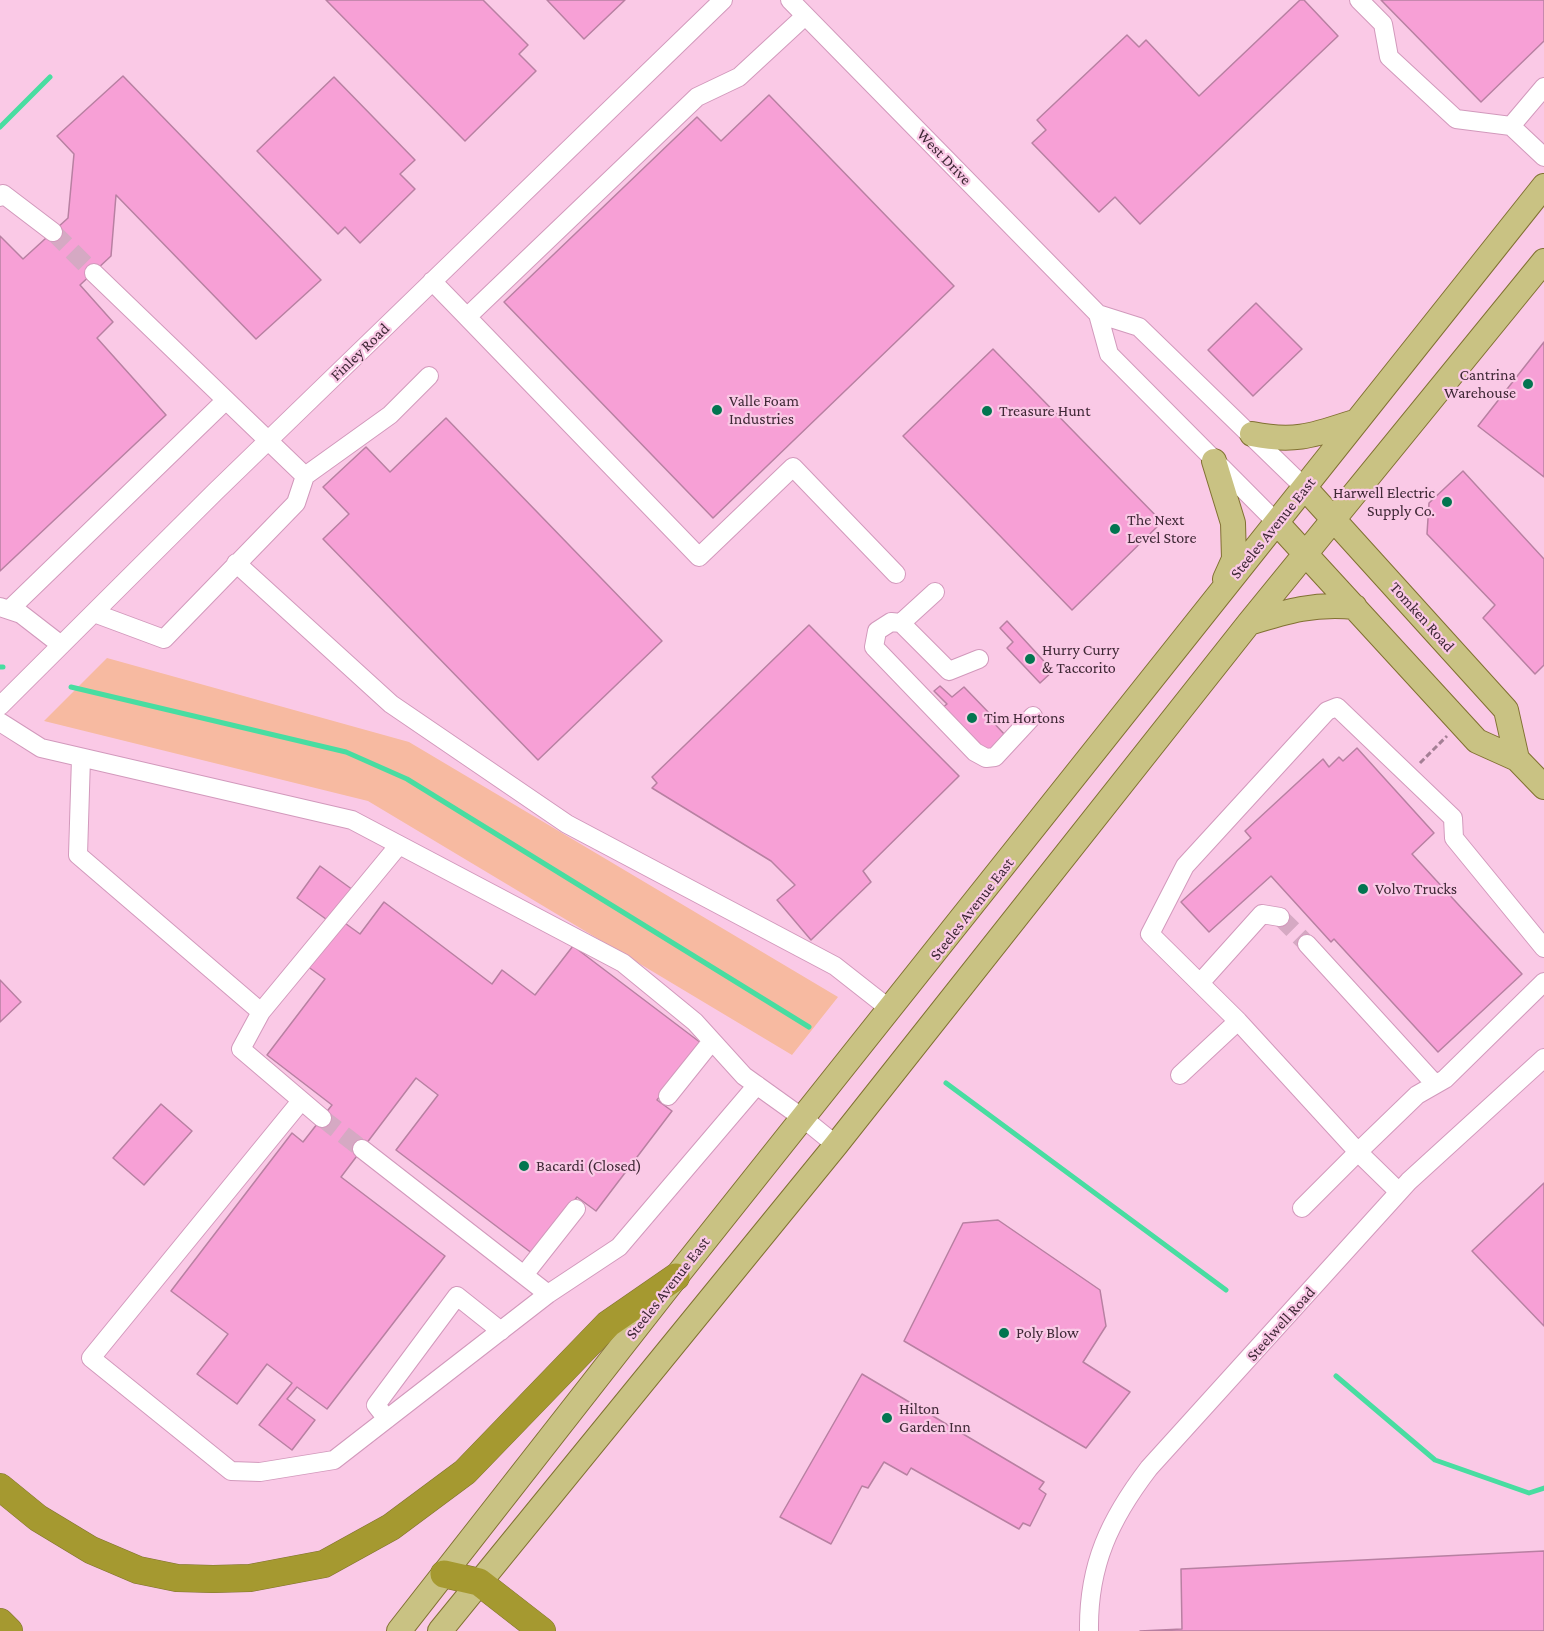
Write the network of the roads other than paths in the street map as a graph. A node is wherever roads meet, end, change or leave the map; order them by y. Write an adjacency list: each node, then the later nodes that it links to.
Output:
1 (723, 0): 13 (street, Finley Road)
2 (790, 0): 4 (street, West Drive)
3 (1359, 0): 6 (street)
4 (805, 16): 14 (street, West Drive); 15 (street)
5 (1544, 87): 6 (street)
6 (1511, 126): 7 (street)
7 (1544, 157)
8 (1544, 186): 18 (main road, Steeles Avenue East)
9 (0, 197): 10 (street)
10 (53, 232)
11 (1544, 261): 24 (main road)
12 (94, 273): 17 (street)
13 (432, 281): 15 (street); 20 (street, Finley Road)
14 (1098, 314): 19 (street, West Drive); 21 (street, West Drive)
15 (467, 316): 28 (street)
16 (429, 376): 22 (street)
17 (226, 400): 20 (street); 32 (street)
18 (1357, 421): 19 (main road); 23 (main road, Steeles Avenue East)
19 (1252, 434): 23 (street, West Drive)
20 (268, 441): 22 (street); 33 (street, Finley Road)
21 (1214, 461): 25 (street, West Drive); 30 (main road)
22 (305, 476): 27 (street)
23 (1305, 488): 24 (main road, Tomken Road); 25 (main road, Steeles Avenue East)
24 (1334, 519): 26 (main road); 42 (main road, Tomken Road)
25 (1277, 523): 26 (main road); 30 (main road, Steeles Avenue East)
26 (1304, 556): 31 (main road); 35 (main road)
27 (236, 563): 33 (street); 50 (street)
28 (896, 574)
29 (934, 592): 34 (street)
30 (1217, 598): 50 (main road, Steeles Avenue East)
31 (1355, 607): 35 (main road); 42 (main road)
32 (5, 609): 36 (street)
33 (94, 613): 36 (street, Finley Road)
34 (901, 623): 37 (street); 39 (street)
35 (1249, 623): 62 (main road)
36 (61, 645): 38 (street, Finley Road)
37 (979, 659)
38 (0, 706)
39 (1033, 717)
40 (0, 722): 41 (street)
41 (81, 758): 44 (street); 51 (street)
42 (1517, 759): 43 (main road)
43 (1544, 787)
44 (399, 845): 51 (street); 53 (street)
45 (1280, 917): 49 (street)
46 (1307, 944): 56 (street)
47 (1544, 948): 49 (street)
48 (1544, 982): 56 (street)
49 (1200, 983): 52 (street)
50 (891, 1010): 61 (main road, Steeles Avenue East)
51 (261, 1012): 59 (street)
52 (1238, 1021): 55 (street); 64 (street)
53 (712, 1041): 57 (street); 58 (street)
54 (1544, 1058): 65 (street, Steelwell Road)
55 (1180, 1075)
56 (1435, 1084): 64 (street)
57 (757, 1085): 61 (street); 70 (street)
58 (668, 1096)
59 (301, 1101): 60 (street); 72 (street)
60 (322, 1118)
61 (804, 1119): 62 (street); 69 (main road, Steeles Avenue East)
62 (836, 1145): 75 (main road)
63 (362, 1149): 68 (street)
64 (1358, 1152): 65 (street); 66 (street)
65 (1399, 1192): 81 (street, Steelwell Road)
66 (1302, 1208)
67 (576, 1209): 68 (street)
68 (524, 1275): 70 (street)
69 (676, 1277): 73 (highway); 74 (main road, Steeles Avenue East)
70 (548, 1294): 71 (street)
71 (501, 1331): 72 (street); 72 (street)
72 (387, 1419)
73 (0, 1487)
74 (444, 1574): 75 (highway); 78 (main road, Steeles Avenue East)
75 (479, 1582): 79 (main road); 80 (highway)
76 (0, 1622): 77 (highway)
77 (9, 1631)
78 (399, 1631)
79 (440, 1631)
80 (542, 1631)
81 (1089, 1631)

